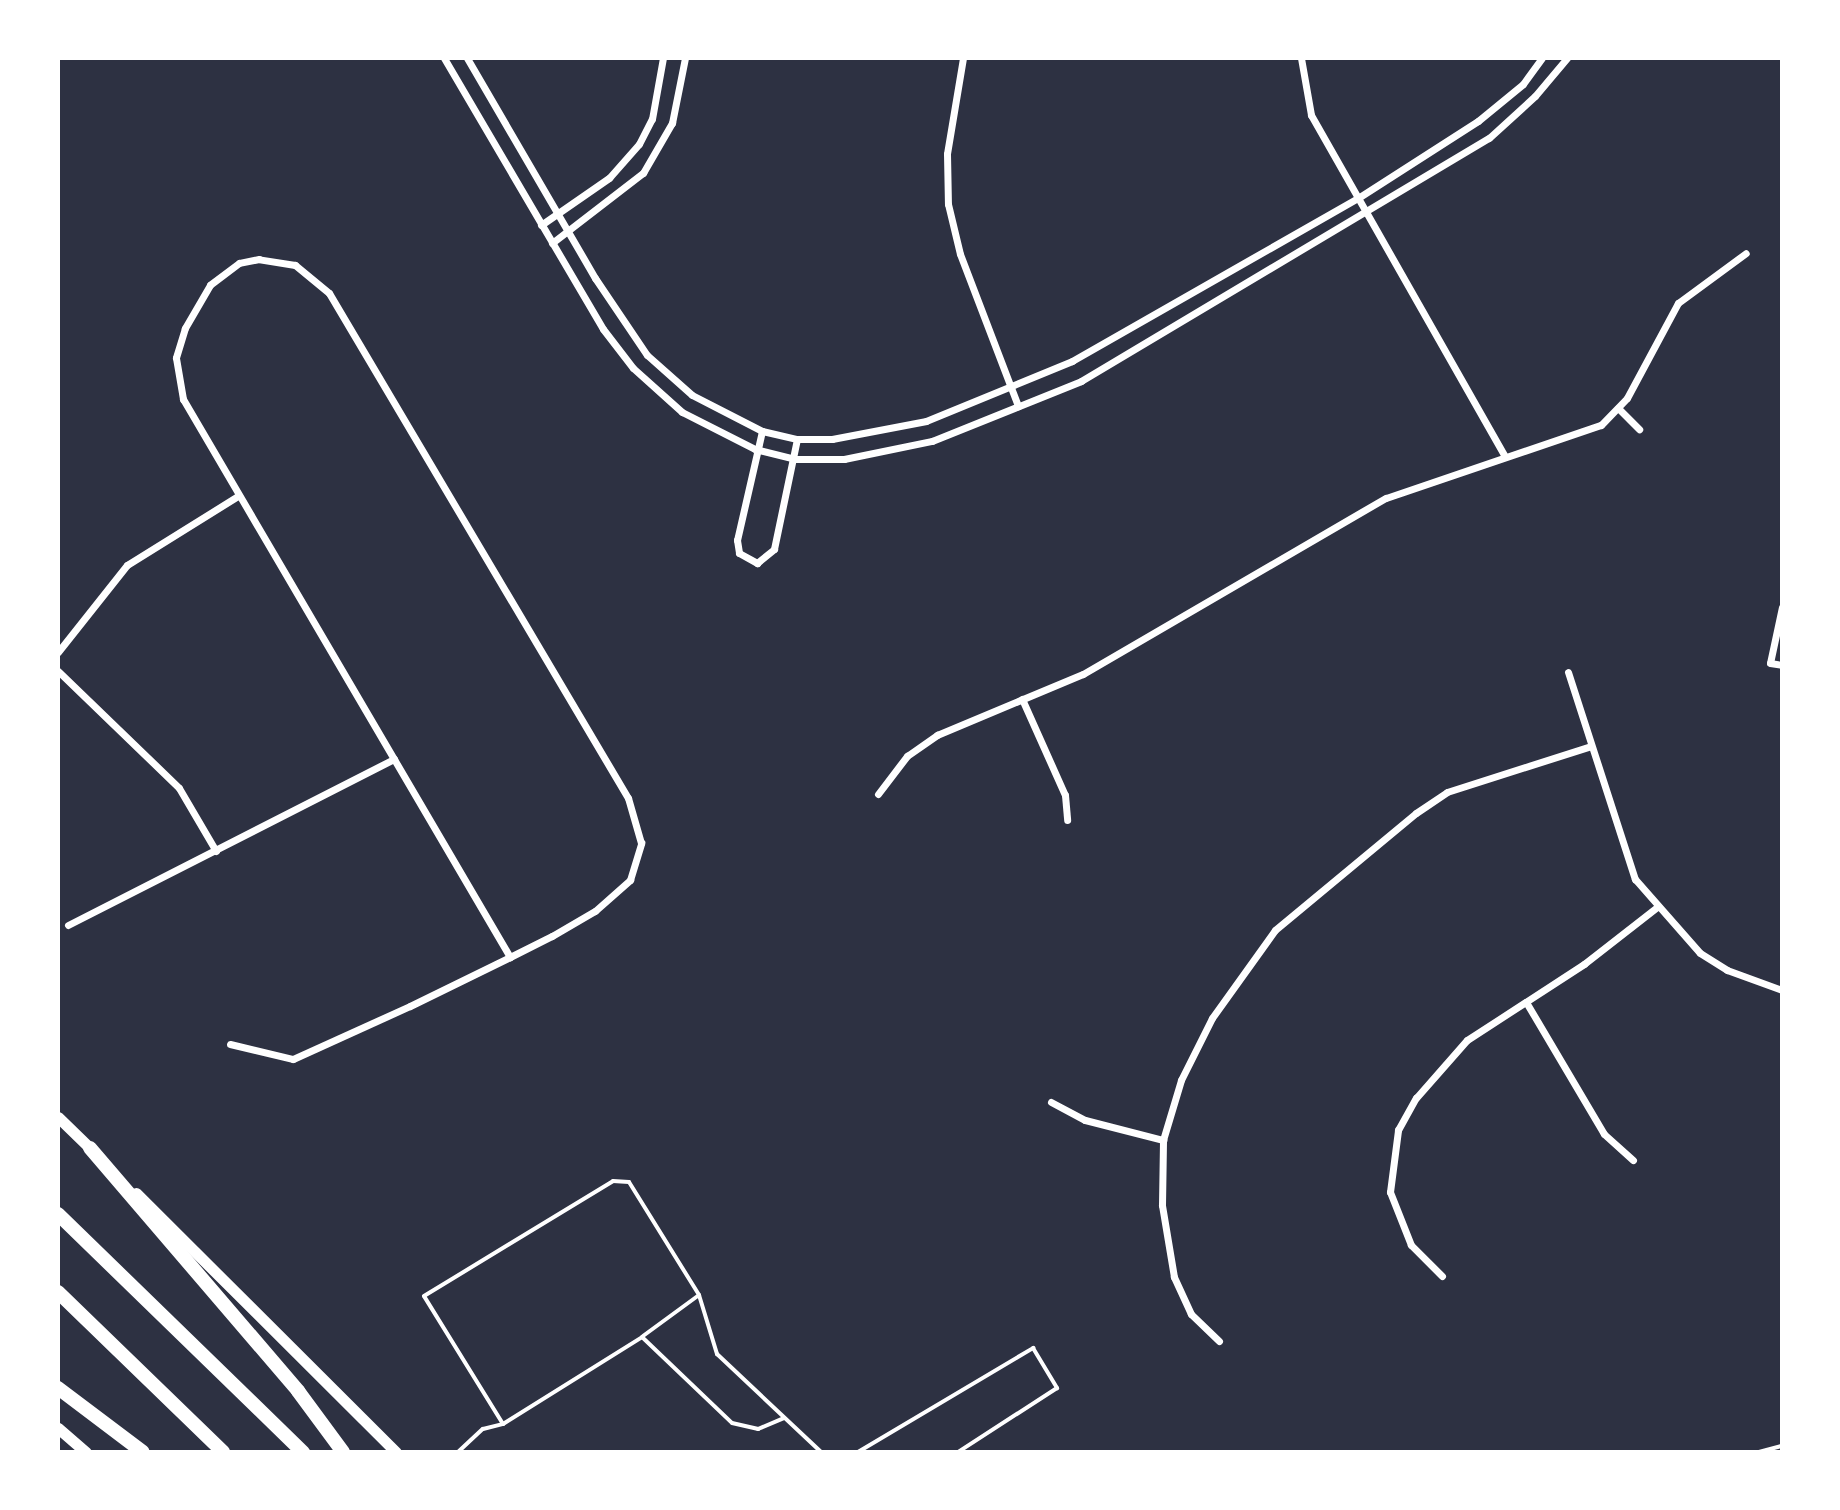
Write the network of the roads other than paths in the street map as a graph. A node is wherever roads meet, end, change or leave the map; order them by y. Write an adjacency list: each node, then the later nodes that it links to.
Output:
1 (444, 58): 12 (street)
2 (467, 58): 10 (street)
3 (663, 58): 10 (street)
4 (685, 58): 13 (street)
5 (963, 58): 16 (street)
6 (1301, 58): 9 (street)
7 (1542, 58): 9 (street)
8 (1567, 58): 11 (street)
9 (1358, 198): 11 (street); 16 (street)
10 (558, 213): 12 (street); 13 (street)
11 (1367, 215): 17 (street); 23 (street)
12 (541, 225): 14 (street)
13 (570, 232): 14 (street); 20 (street)
14 (552, 243): 22 (street)
15 (1746, 253): 18 (street)
16 (1009, 385): 17 (street); 21 (street)
17 (1018, 406): 24 (street)
18 (1618, 408): 19 (street); 23 (street)
19 (1639, 429)
20 (762, 431): 21 (street); 22 (street)
21 (797, 439): 24 (street)
22 (755, 449): 24 (street); 24 (street)
23 (1505, 457): 31 (street)
24 (795, 459)
25 (238, 496): 27 (street); 33 (street); 39 (street)
26 (1782, 607): 28 (street)
27 (58, 652)
28 (1782, 665)
29 (58, 671): 36 (street)
30 (1568, 672): 32 (street)
31 (1022, 699): 34 (street); 35 (street)
32 (1591, 746): 37 (street); 45 (street)
33 (394, 759): 36 (street); 39 (street)
34 (878, 794)
35 (1067, 820)
36 (216, 851): 38 (street)
37 (1656, 908): 40 (street); 41 (street)
38 (68, 925)
39 (510, 957): 42 (street)
40 (1782, 990)
41 (1526, 1002): 47 (street); 49 (street)
42 (230, 1044)
43 (1051, 1102): 45 (street)
44 (58, 1117): 46 (main road)
45 (1163, 1140): 53 (street)
46 (90, 1148): 63 (highway); 64 (main road)
47 (1633, 1160)
48 (58, 1214): 62 (highway)
49 (1442, 1276)
50 (58, 1292): 61 (highway)
51 (699, 1295): 52 (lane); 55 (lane); 56 (lane)
52 (642, 1337): 55 (lane); 56 (lane)
53 (1219, 1341)
54 (58, 1388): 60 (highway)
55 (784, 1418): 66 (lane)
56 (503, 1424): 65 (lane)
57 (58, 1428): 59 (main road)
58 (1782, 1446): 69 (lane)
59 (86, 1452)
60 (143, 1452)
61 (223, 1452)
62 (303, 1452)
63 (343, 1452)
64 (396, 1452)
65 (458, 1452)
66 (821, 1452)
67 (858, 1452): 68 (lane)
68 (958, 1452)
69 (1759, 1452)

